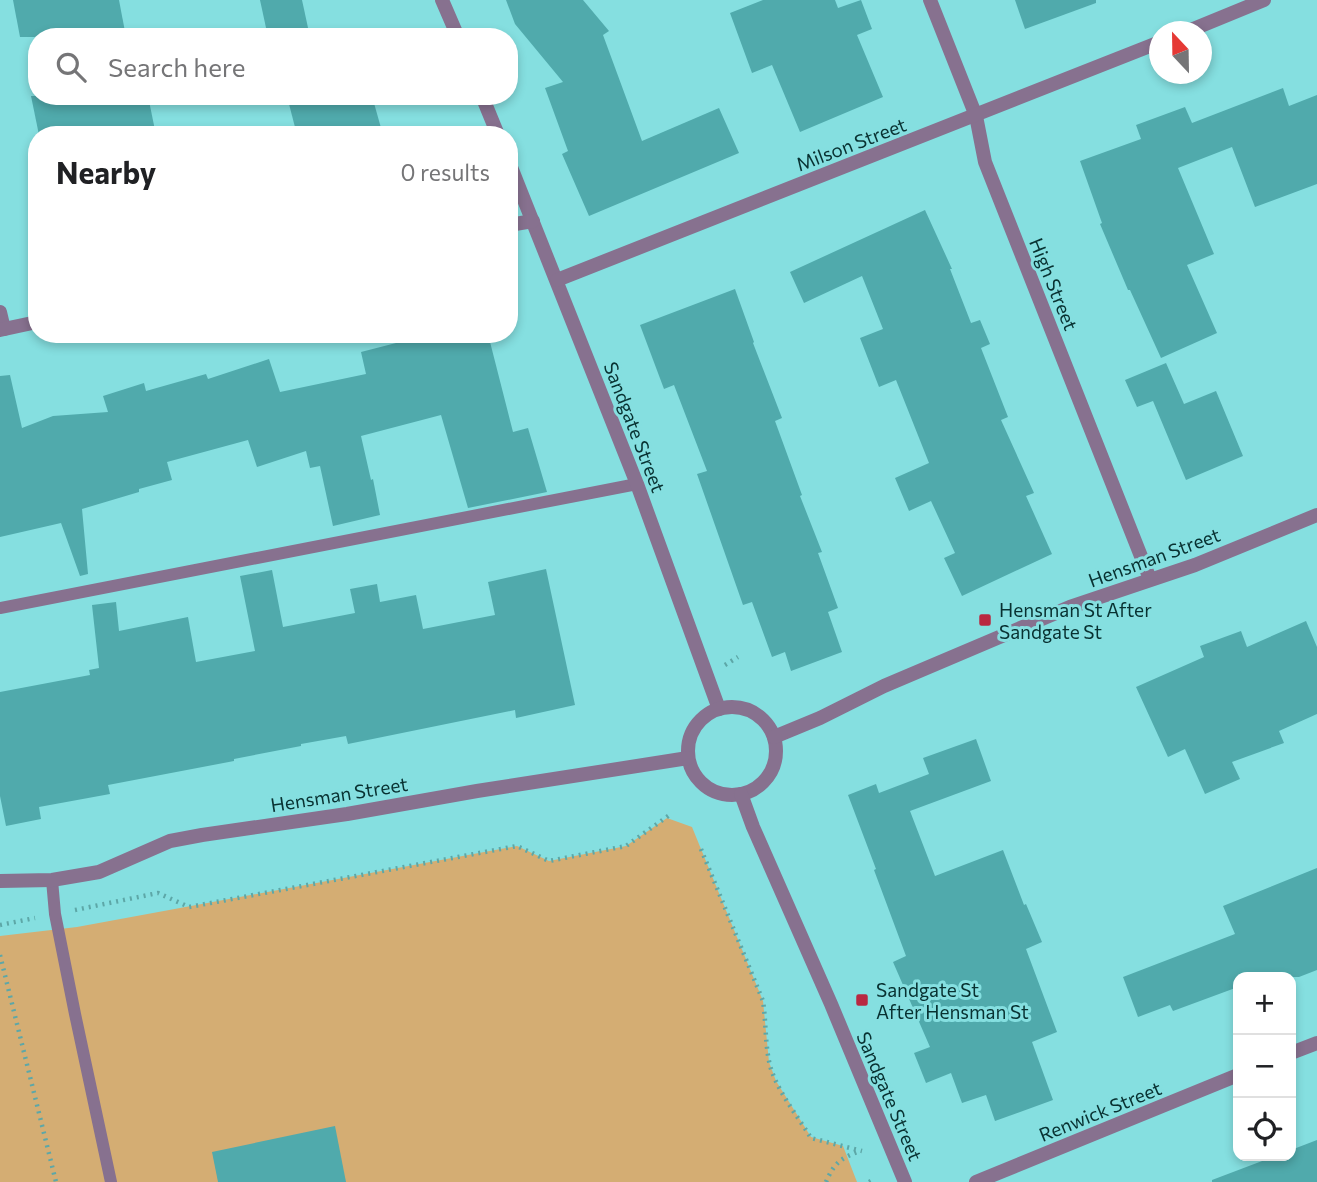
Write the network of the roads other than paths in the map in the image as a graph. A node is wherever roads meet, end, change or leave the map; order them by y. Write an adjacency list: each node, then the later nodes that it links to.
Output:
1 (442, 0): 5 (street)
2 (930, 0): 8 (street, High Street)
3 (1264, 0): 4 (street)
4 (1212, 21)
5 (453, 28)
6 (1149, 46): 8 (street, Milson Street)
7 (486, 105): 9 (street)
8 (976, 116): 13 (street, Milson Street); 19 (street, High Street)
9 (494, 126)
10 (518, 184): 11 (street, Sandgate Street)
11 (533, 221): 12 (street); 13 (street, Sandgate Street)
12 (518, 224)
13 (557, 280): 17 (street, Sandgate Street)
14 (0, 312): 16 (street)
15 (28, 324): 16 (street)
16 (2, 329)
17 (637, 484): 20 (lane); 21 (street, Sandgate Street)
18 (1317, 515): 19 (street, Hensman Street)
19 (1150, 579): 22 (street, Hensman Street)
20 (0, 608)
21 (719, 709): 22 (street); 23 (street)
22 (774, 737): 24 (street)
23 (688, 758): 24 (street); 25 (street, Hensman Street)
24 (741, 794): 31 (street, Sandgate Street)
25 (52, 880): 26 (street, Hensman Street); 30 (lane)
26 (0, 881)
27 (1317, 1043): 28 (street)
28 (1296, 1051)
29 (1233, 1077): 32 (street, Renwick Street)
30 (111, 1182)
31 (905, 1182)
32 (976, 1182)

